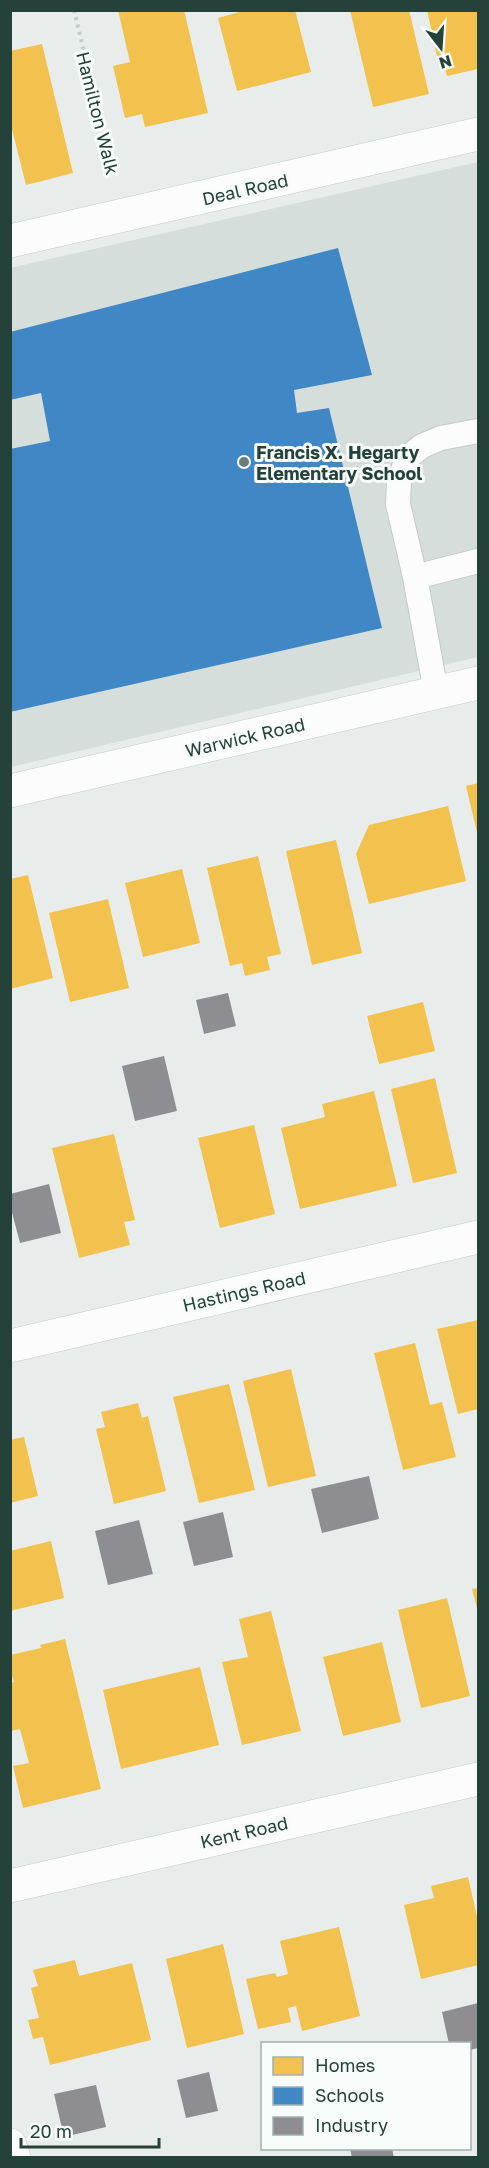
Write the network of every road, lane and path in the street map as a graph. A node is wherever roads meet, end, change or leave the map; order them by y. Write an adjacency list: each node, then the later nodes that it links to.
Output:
1 (74, 10): 3 (path, Hamilton Walk)
2 (478, 134): 3 (street, Deal Road)
3 (123, 216): 4 (street, Deal Road)
4 (10, 241)
5 (478, 431): 7 (lane)
6 (478, 561): 7 (lane)
7 (415, 577): 9 (lane)
8 (478, 683): 9 (street, Warwick Road)
9 (436, 692): 10 (street, Warwick Road)
10 (10, 790)
11 (478, 1237): 12 (street, Hastings Road)
12 (10, 1346)
13 (478, 1779): 14 (street, Kent Road)
14 (10, 1886)
15 (10, 2145): 16 (street)
16 (14, 2157)

